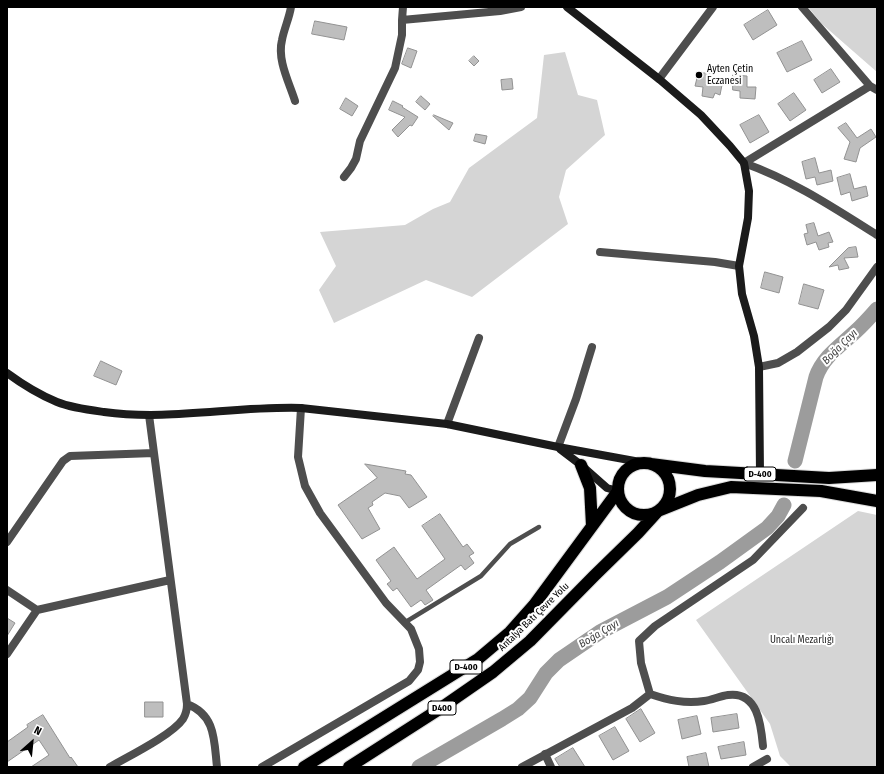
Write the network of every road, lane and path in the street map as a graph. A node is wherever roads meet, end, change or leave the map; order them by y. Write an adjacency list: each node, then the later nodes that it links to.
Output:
1 (291, 7): 10 (street)
2 (403, 7): 7 (street)
3 (521, 7): 7 (street)
4 (567, 7): 8 (main road)
5 (713, 7): 8 (street)
6 (802, 7): 9 (street)
7 (402, 20): 12 (street)
8 (659, 79): 11 (main road)
9 (873, 88): 11 (street)
10 (295, 101)
11 (744, 163): 13 (street); 15 (main road)
12 (344, 177)
13 (877, 235)
14 (600, 252): 15 (street)
15 (739, 266): 19 (main road)
16 (877, 267): 19 (street)
17 (479, 338): 23 (street)
18 (592, 347): 24 (street)
19 (759, 367): 29 (main road)
20 (7, 373): 22 (main road)
21 (301, 408): 22 (main road); 23 (main road); 40 (street)
22 (149, 415): 25 (street)
23 (447, 424): 24 (main road)
24 (558, 447): 26 (main road); 27 (main road)
25 (154, 453): 36 (street); 37 (street)
26 (651, 464): 29 (highway, D-400); 30 (highway, D-400); 33 (highway)
27 (581, 465): 30 (main road); 34 (highway)
28 (874, 473): 29 (highway, D-400)
29 (760, 474)
30 (618, 491): 33 (highway); 34 (highway, D-400)
31 (877, 501): 33 (highway, Antalya Batı Çevre Yolu / D-400)
32 (803, 508): 43 (street)
33 (658, 511): 41 (highway, Antalya Batı Çevre Yolu / D-400)
34 (592, 526): 51 (highway, D-400)
35 (539, 527): 40 (lane)
36 (7, 542)
37 (170, 580): 39 (street); 44 (street)
38 (7, 590): 39 (street)
39 (36, 610): 42 (street)
40 (404, 623): 50 (street)
41 (530, 641): 52 (highway, Antalya Batı Çevre Yolu / D400)
42 (7, 654)
43 (650, 694): 45 (street); 46 (street)
44 (187, 704): 48 (street); 49 (street)
45 (763, 746)
46 (544, 754): 53 (street); 54 (street)
47 (767, 759): 55 (street)
48 (110, 767)
49 (217, 767)
50 (262, 767)
51 (304, 767)
52 (350, 767)
53 (522, 767)
54 (551, 767)
55 (753, 767)

